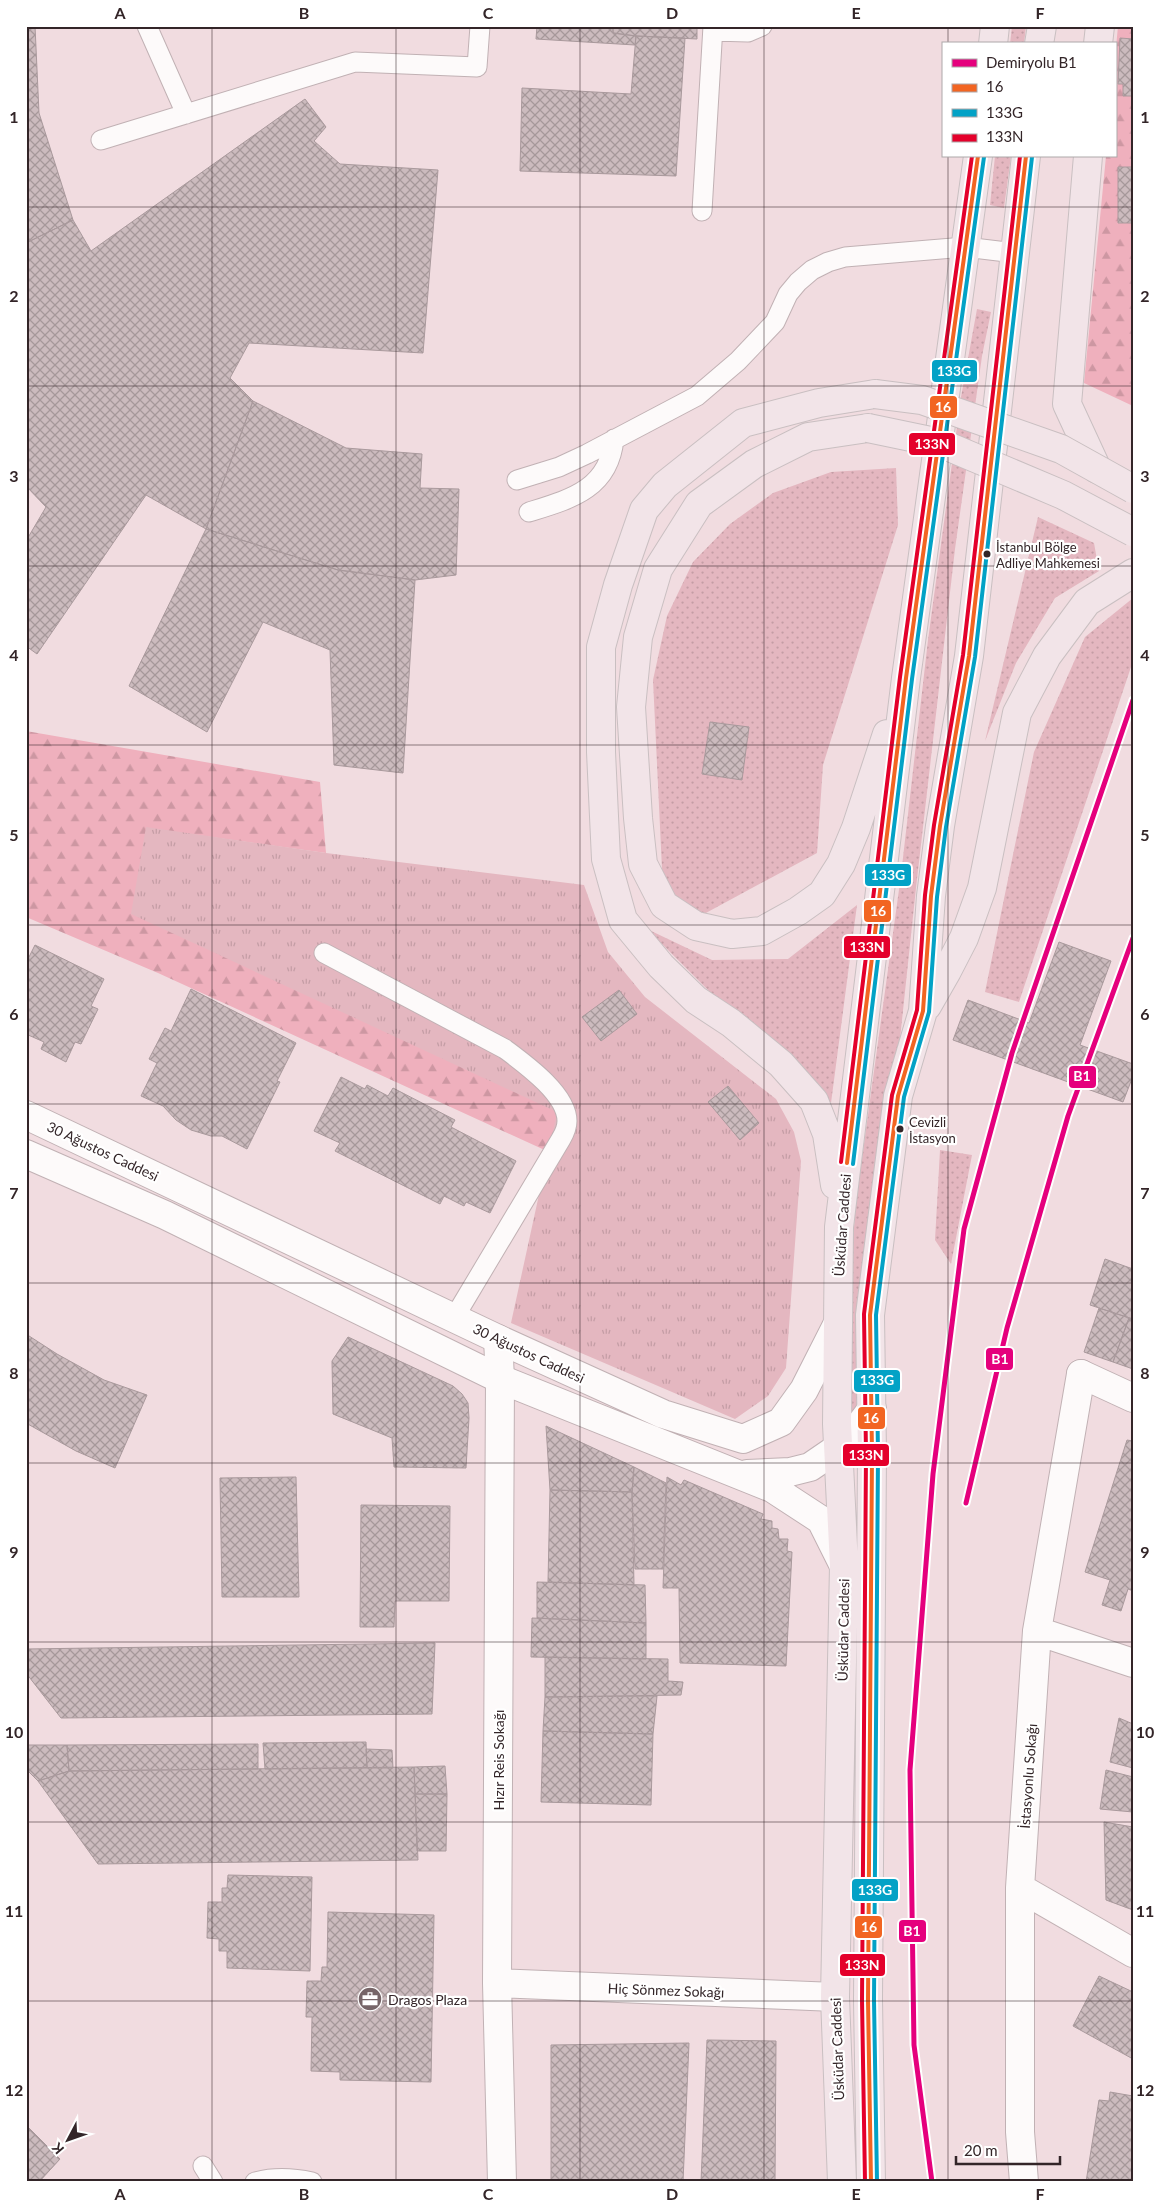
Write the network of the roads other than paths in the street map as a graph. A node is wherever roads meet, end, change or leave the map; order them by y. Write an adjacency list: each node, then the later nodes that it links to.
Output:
1 (147, 26): 11 (lane)
2 (480, 26): 11 (lane)
3 (762, 26): 7 (lane)
4 (995, 26): 8 (main road)
5 (1042, 26): 9 (main road)
6 (1100, 26): 10 (main road)
7 (713, 29): 16 (lane)
8 (993, 42)
9 (1039, 42)
10 (1098, 42)
11 (186, 114): 12 (lane)
12 (101, 140)
13 (978, 158): 17 (main road, Üsküdar Caddesi)
14 (1026, 158): 18 (main road, Üsküdar Caddesi)
15 (1088, 158): 20 (main road)
16 (702, 211)
17 (965, 247): 18 (lane); 19 (lane); 26 (main road, Üsküdar Caddesi)
18 (1015, 253): 28 (main road, Üsküdar Caddesi)
19 (614, 439): 21 (lane); 23 (lane)
20 (1098, 469): 22 (main road, bridge); 33 (main road, bridge)
21 (517, 480)
22 (1133, 489)
23 (529, 512)
24 (1133, 532): 26 (main road, bridge)
25 (1133, 573): 28 (main road)
26 (906, 678): 33 (main road, Üsküdar Caddesi)
27 (324, 953): 34 (lane)
28 (923, 1011): 39 (main road, Üsküdar Caddesi)
29 (26, 1115): 31 (street, 30 Ağustos Caddesi)
30 (26, 1154): 32 (street)
31 (179, 1187): 32 (street); 34 (street, 30 Ağustos Caddesi)
32 (165, 1215): 37 (street)
33 (839, 1226): 35 (main road, Üsküdar Caddesi)
34 (454, 1318): 36 (street, 30 Ağustos Caddesi)
35 (838, 1323): 36 (street, 30 Ağustos Caddesi); 40 (main road, Üsküdar Caddesi)
36 (498, 1339): 37 (street, Hızır Reis Sokağı)
37 (500, 1379): 41 (street); 47 (street, Hızır Reis Sokağı)
38 (1133, 1398): 43 (street, İstasyonlu Sokağı)
39 (872, 1409): 40 (street); 55 (main road, Üsküdar Caddesi)
40 (839, 1448): 41 (street); 42 (main road, Üsküdar Caddesi)
41 (740, 1475): 42 (street)
42 (844, 1566): 48 (main road, Üsküdar Caddesi)
43 (1037, 1631): 44 (street); 45 (street, İstasyonlu Sokağı)
44 (1133, 1663)
45 (1020, 1888): 46 (street); 56 (street, İstasyonlu Sokağı)
46 (1133, 1953)
47 (498, 1983): 48 (street, Hiç Sönmez Sokağı); 53 (street, Hızır Reis Sokağı)
48 (835, 1997): 54 (main road, Üsküdar Caddesi)
49 (203, 2166): 50 (lane)
50 (213, 2182)
51 (255, 2182): 52 (lane)
52 (312, 2182)
53 (502, 2182)
54 (842, 2182)
55 (871, 2182)
56 (1024, 2182)

